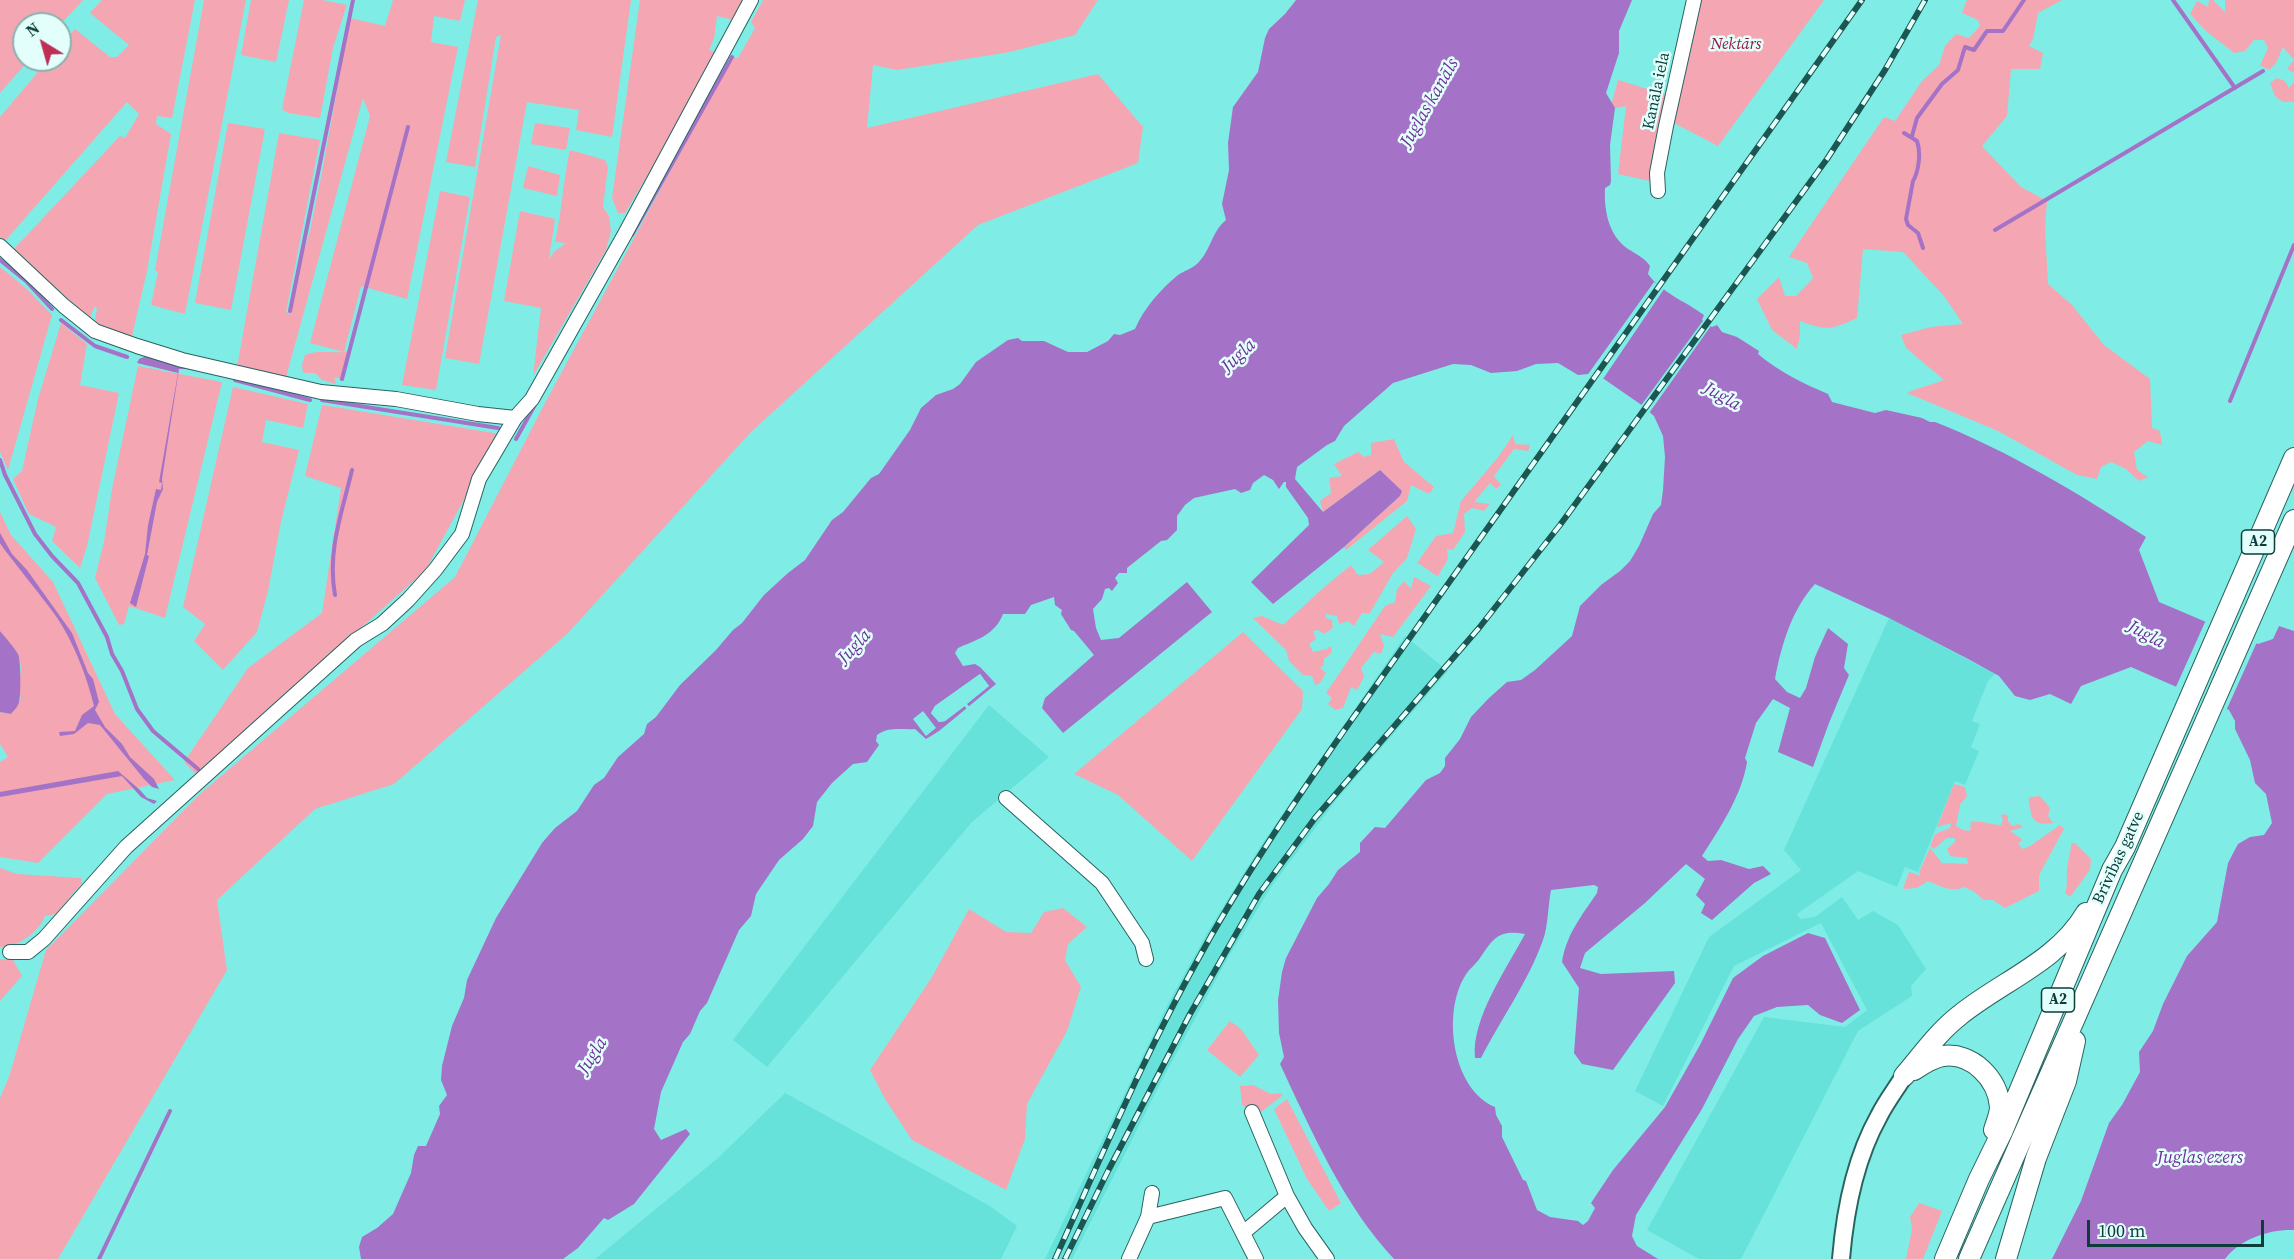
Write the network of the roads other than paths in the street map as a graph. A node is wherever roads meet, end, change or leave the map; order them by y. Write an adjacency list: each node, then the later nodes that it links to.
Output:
1 (751, 0): 5 (street)
2 (1694, 0): 3 (street, Kanāla iela)
3 (1658, 191)
4 (0, 246): 5 (street)
5 (515, 418): 10 (street)
6 (2294, 458): 9 (highway, Brīvības gatve / A2)
7 (2294, 520): 12 (highway, Brīvības gatve / A2)
8 (1006, 798): 11 (street)
9 (2112, 870): 13 (highway); 15 (highway, Brīvības gatve / A2)
10 (10, 952)
11 (1146, 958)
12 (2083, 1004): 25 (highway, Brīvības gatve / A2); 26 (highway)
13 (1904, 1076): 15 (highway); 23 (main road)
14 (1252, 1112): 17 (street)
15 (1979, 1179): 24 (highway, Brīvības gatve / A2)
16 (1152, 1193): 18 (street)
17 (1287, 1196): 19 (street); 22 (street)
18 (1148, 1217): 19 (street); 20 (street)
19 (1243, 1233): 21 (street)
20 (1129, 1259)
21 (1256, 1259)
22 (1327, 1259)
23 (1841, 1259)
24 (1945, 1259)
25 (1969, 1259)
26 (2006, 1259)

